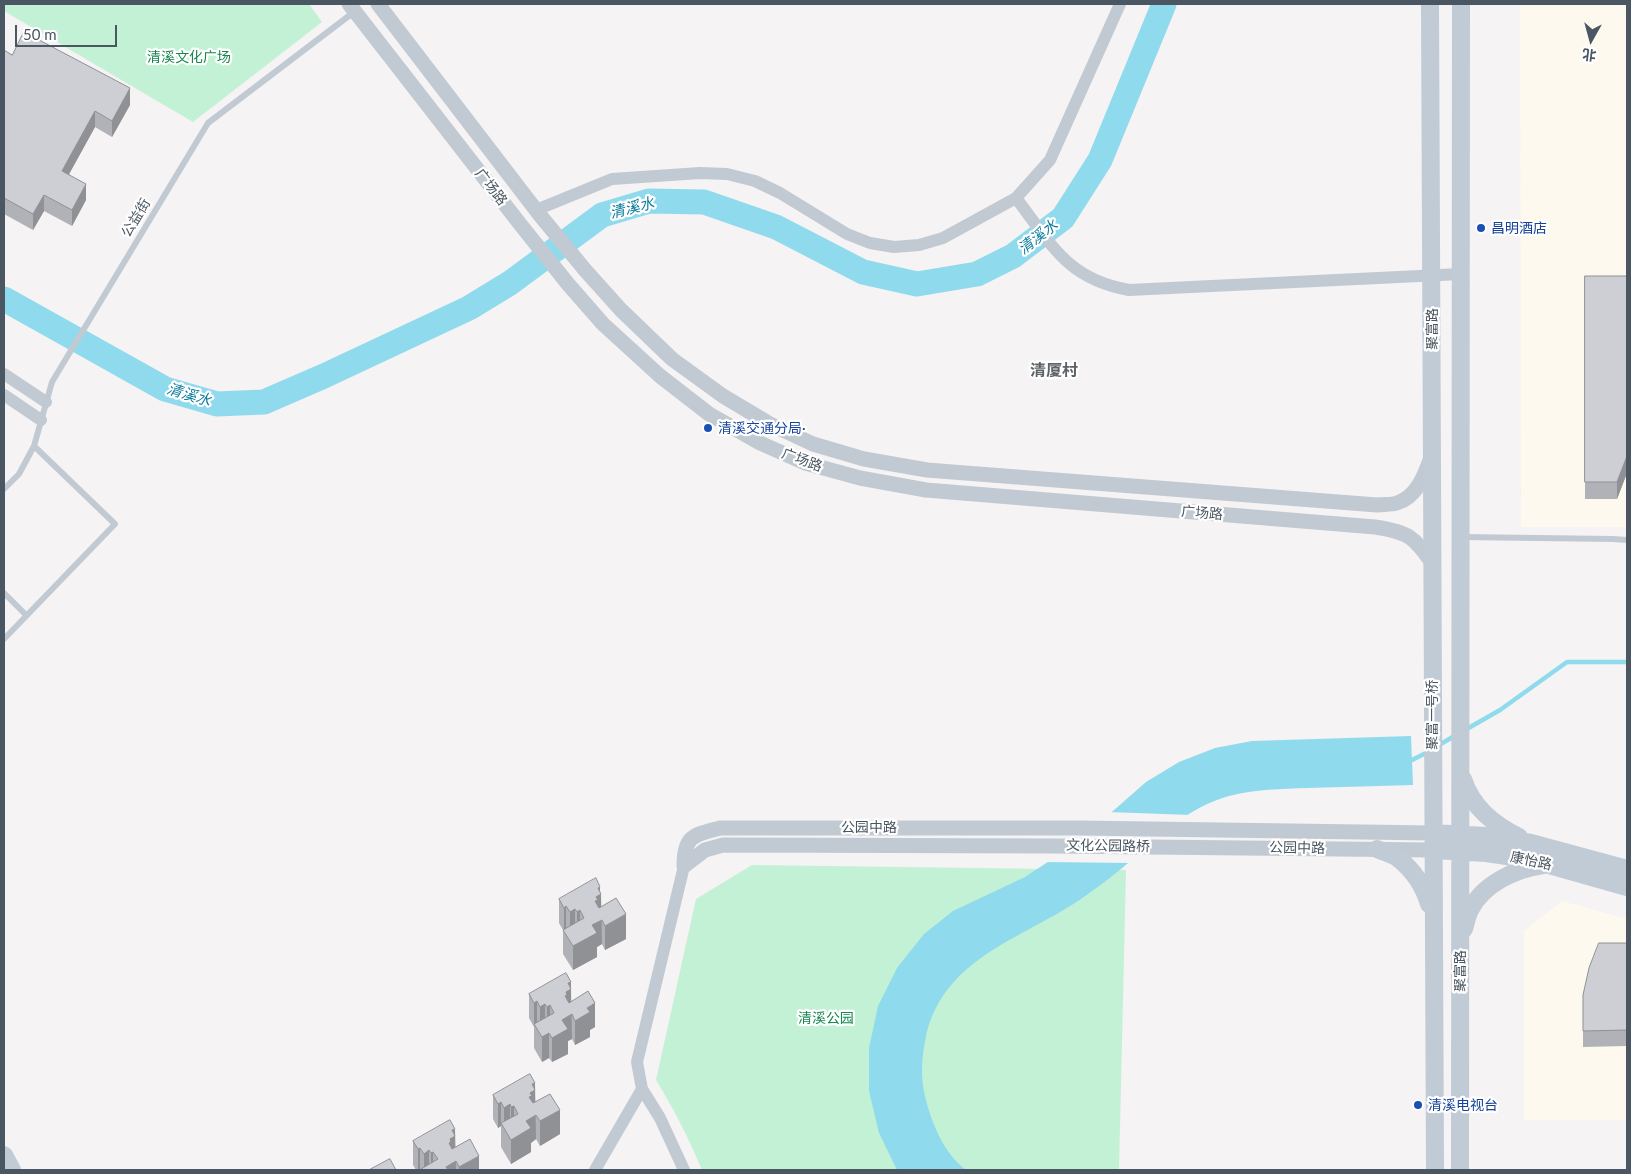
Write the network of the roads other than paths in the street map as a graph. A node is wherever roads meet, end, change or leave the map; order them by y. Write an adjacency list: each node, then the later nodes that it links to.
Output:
1 (378, 4): 7 (street, 广场路)
2 (1120, 4): 6 (street)
3 (1430, 4): 9 (main road, 聚富路)
4 (1461, 4): 8 (main road, 聚富路)
5 (352, 7): 12 (lane, 公益街); 19 (street, 广场路)
6 (1016, 198): 7 (street); 9 (street)
7 (537, 212): 15 (street, 广场路)
8 (1461, 274): 9 (street); 17 (main road, 聚富路)
9 (1431, 275): 15 (main road, 聚富路)
10 (4, 374): 12 (street)
11 (4, 395): 13 (street)
12 (46, 402): 13 (lane, 公益街)
13 (41, 420): 14 (lane, 公益街)
14 (34, 446): 16 (lane, 公益街); 21 (lane)
15 (1433, 451): 19 (main road, 聚富路)
16 (4, 489)
17 (1460, 538): 18 (lane); 23 (main road, 聚富路)
18 (1627, 540)
19 (1433, 564): 24 (main road, 聚富路)
20 (4, 594): 21 (lane)
21 (26, 615): 22 (lane)
22 (4, 639)
23 (1460, 652): 25 (main road, 聚富一号桥)
24 (1432, 654): 26 (main road, 聚富一号桥)
25 (1460, 772): 30 (main road, 聚富路); 31 (main road)
26 (1432, 776): 29 (main road, 聚富路)
27 (1078, 828): 28 (street, 文化公园路桥); 36 (street, 公园中路)
28 (1184, 829): 29 (street, 公园中路)
29 (1433, 842): 30 (main road, 康怡路); 34 (street, 公园中路); 39 (main road, 聚富路)
30 (1460, 843): 31 (main road, 康怡路); 35 (main road, 康怡路); 40 (main road, 聚富路)
31 (1531, 843): 37 (main road, 康怡路)
32 (1054, 846): 33 (street, 文化公园路桥); 36 (street, 公园中路)
33 (1161, 847): 34 (street, 公园中路)
34 (1377, 849): 39 (main road)
35 (1550, 864): 38 (main road, 康怡路); 40 (main road)
36 (684, 866): 41 (street, 公园中路)
37 (1627, 869)
38 (1627, 887)
39 (1433, 919): 46 (main road, 聚富路)
40 (1460, 939): 47 (main road, 聚富路)
41 (642, 1089): 44 (street); 45 (street)
42 (4, 1156): 43 (main road)
43 (12, 1170)
44 (595, 1170)
45 (684, 1170)
46 (1435, 1170)
47 (1460, 1170)

